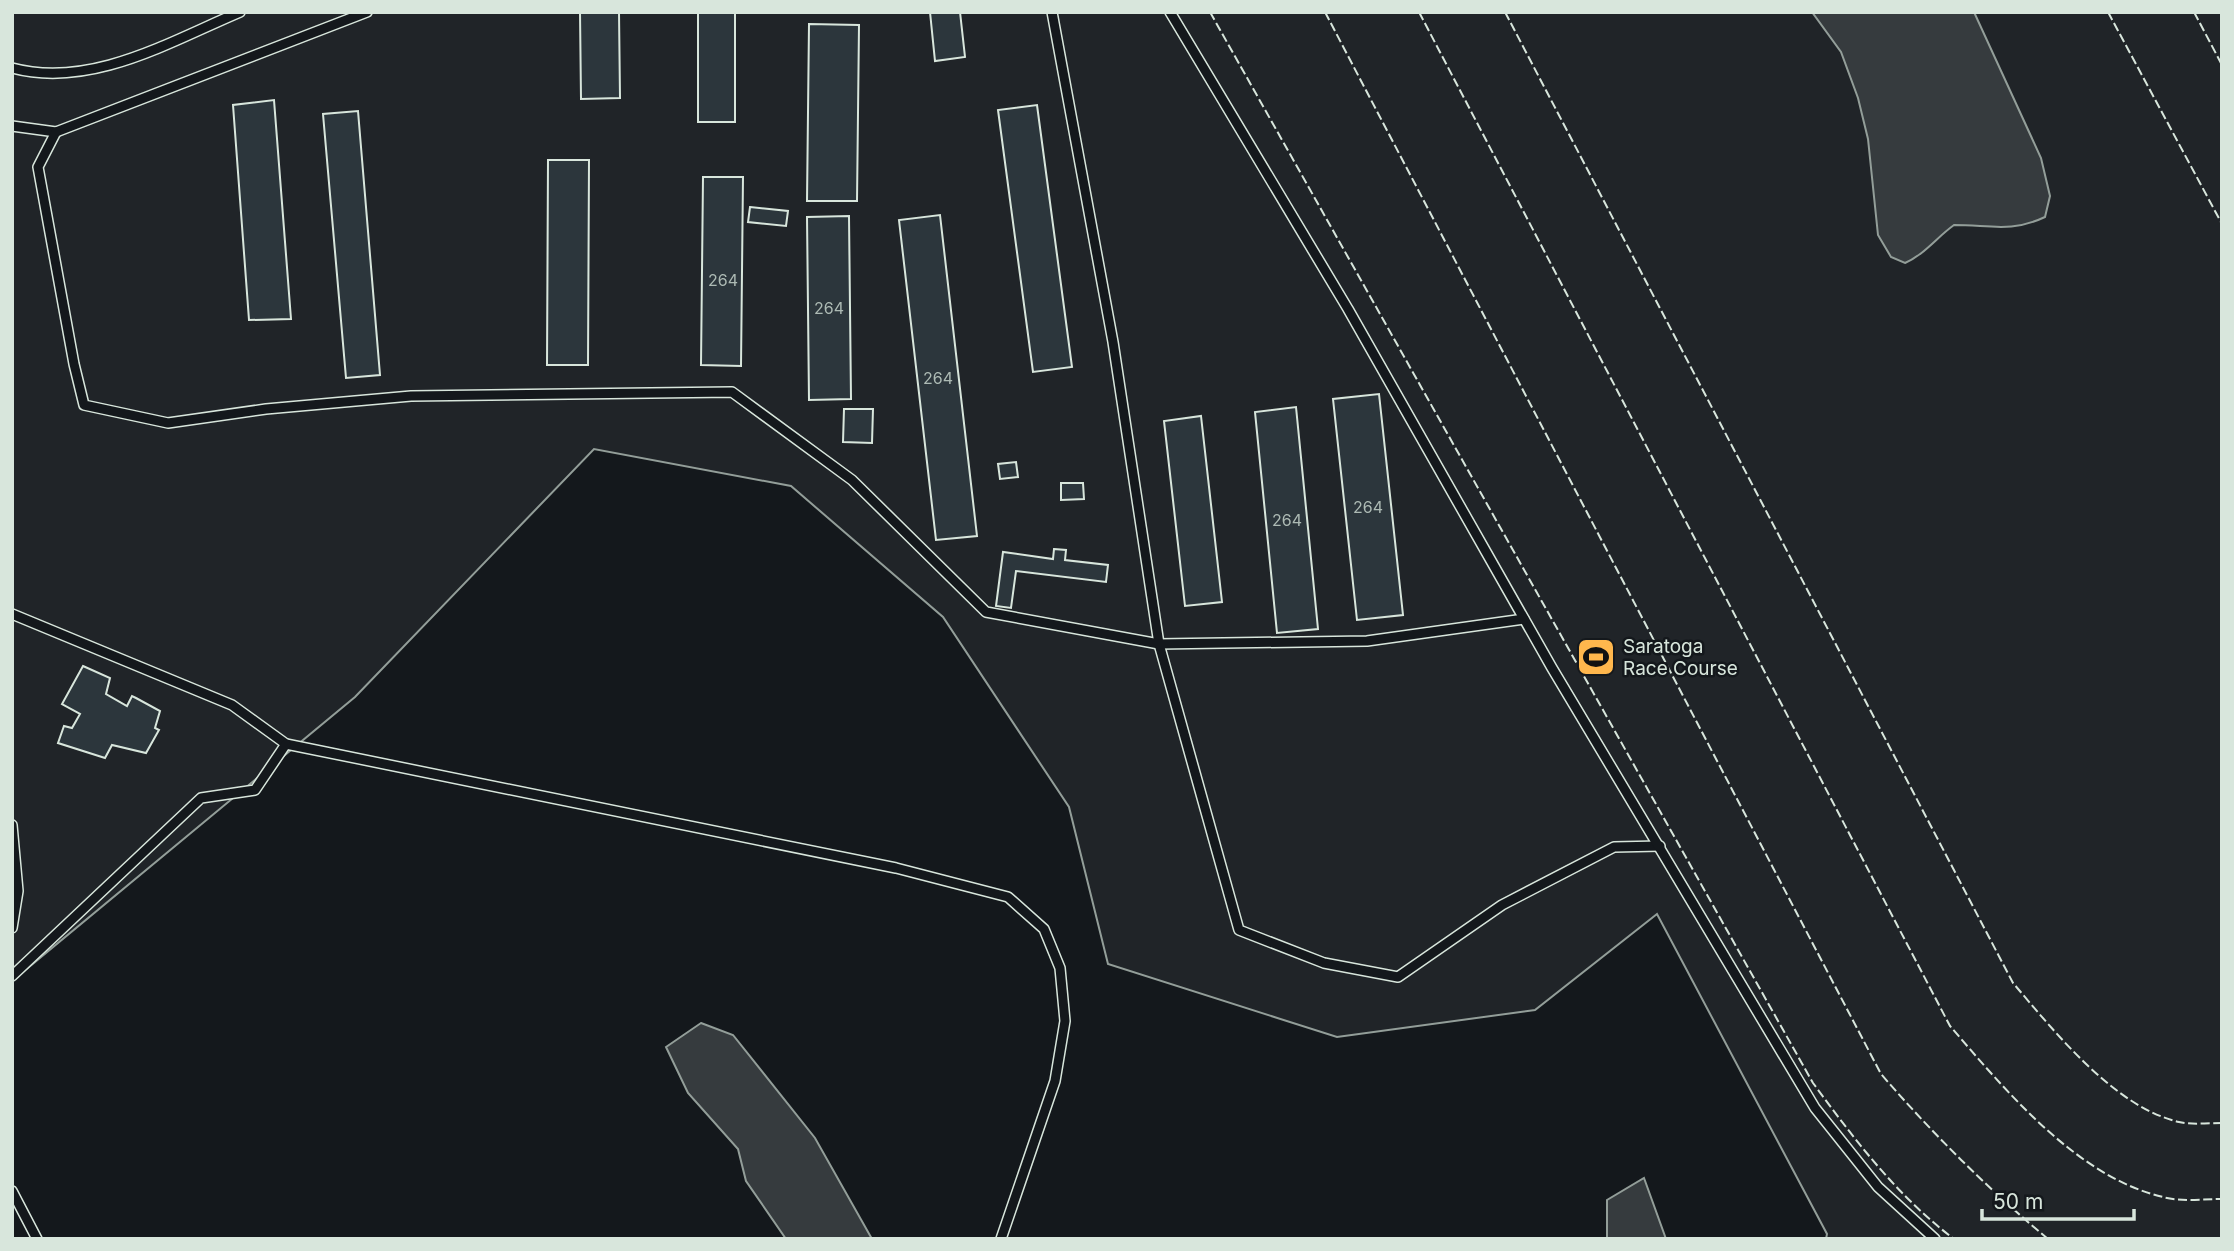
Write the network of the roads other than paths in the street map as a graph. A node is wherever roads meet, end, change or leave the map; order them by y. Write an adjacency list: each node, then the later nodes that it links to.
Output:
1 (240, 12): 5 (lane)
2 (367, 12): 7 (lane)
3 (1052, 12): 10 (lane)
4 (1170, 12): 9 (lane)
5 (12, 68)
6 (12, 126): 7 (lane)
7 (56, 132): 10 (lane)
8 (12, 614): 11 (lane)
9 (1524, 619): 10 (lane); 13 (lane)
10 (1159, 644): 13 (lane)
11 (286, 744): 15 (lane); 18 (lane)
12 (12, 825): 14 (lane)
13 (1660, 846): 19 (lane)
14 (12, 928)
15 (12, 976)
16 (12, 1191): 17 (lane)
17 (37, 1239)
18 (1001, 1239)
19 (1935, 1239)

